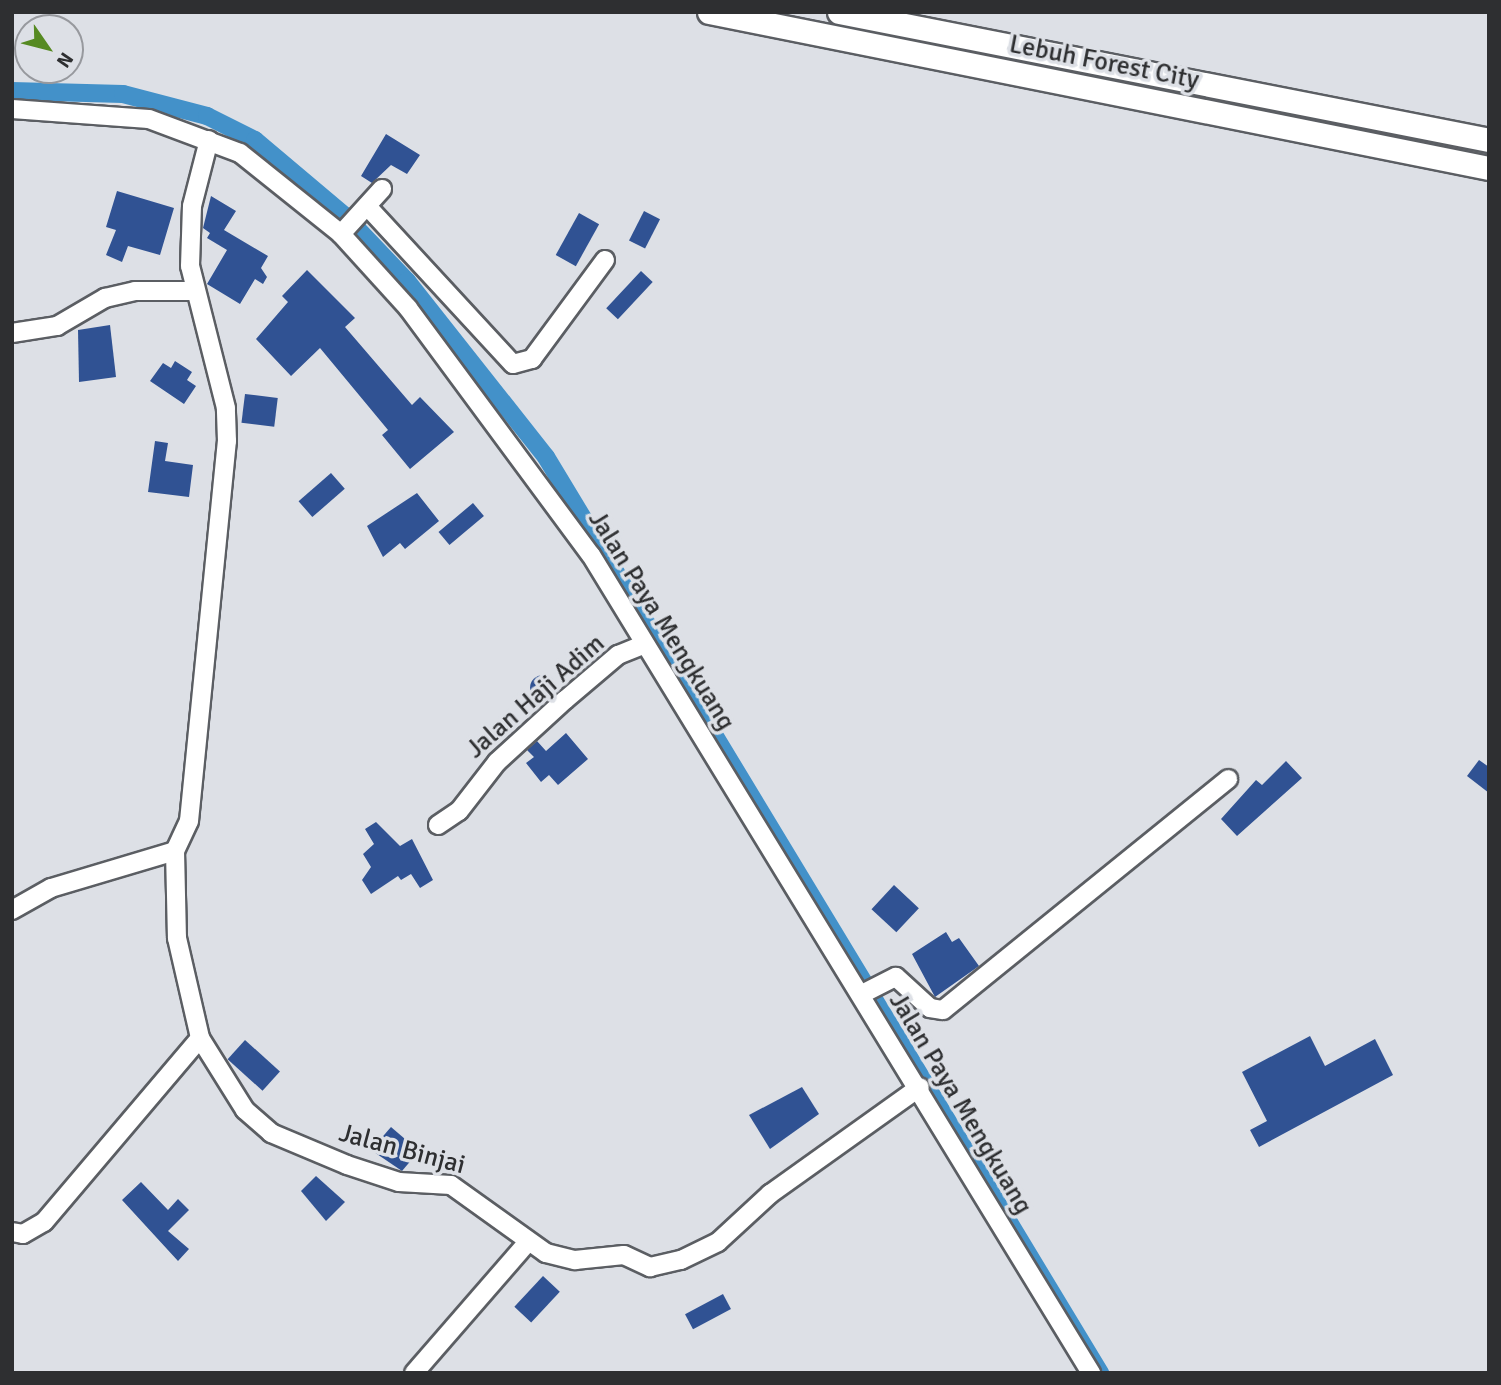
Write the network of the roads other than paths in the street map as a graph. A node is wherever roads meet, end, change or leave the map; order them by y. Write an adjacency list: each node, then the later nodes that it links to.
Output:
1 (709, 12): 6 (main road, Lebuh Forest City)
2 (839, 12): 5 (main road, Lebuh Forest City)
3 (12, 109): 4 (street, Jalan Paya Mengkuang)
4 (209, 140): 9 (street, Jalan Paya Mengkuang); 11 (street, Jalan Binjai)
5 (1489, 140)
6 (1489, 168)
7 (382, 189): 8 (street)
8 (367, 206): 9 (street); 10 (street)
9 (341, 234): 13 (street, Jalan Paya Mengkuang)
10 (605, 260)
11 (193, 291): 12 (street); 16 (street, Jalan Binjai)
12 (12, 332)
13 (645, 644): 15 (street, Jalan Haji Adim); 18 (street, Jalan Paya Mengkuang)
14 (1228, 779): 18 (street)
15 (438, 825)
16 (175, 851): 17 (street); 19 (street, Jalan Binjai)
17 (12, 910)
18 (862, 994): 20 (street, Jalan Paya Mengkuang)
19 (200, 1038): 21 (street); 22 (street, Jalan Binjai)
20 (920, 1087): 22 (street, Jalan Binjai); 24 (street, Jalan Paya Mengkuang)
21 (12, 1232)
22 (527, 1242): 23 (street)
23 (415, 1373)
24 (1091, 1373)

